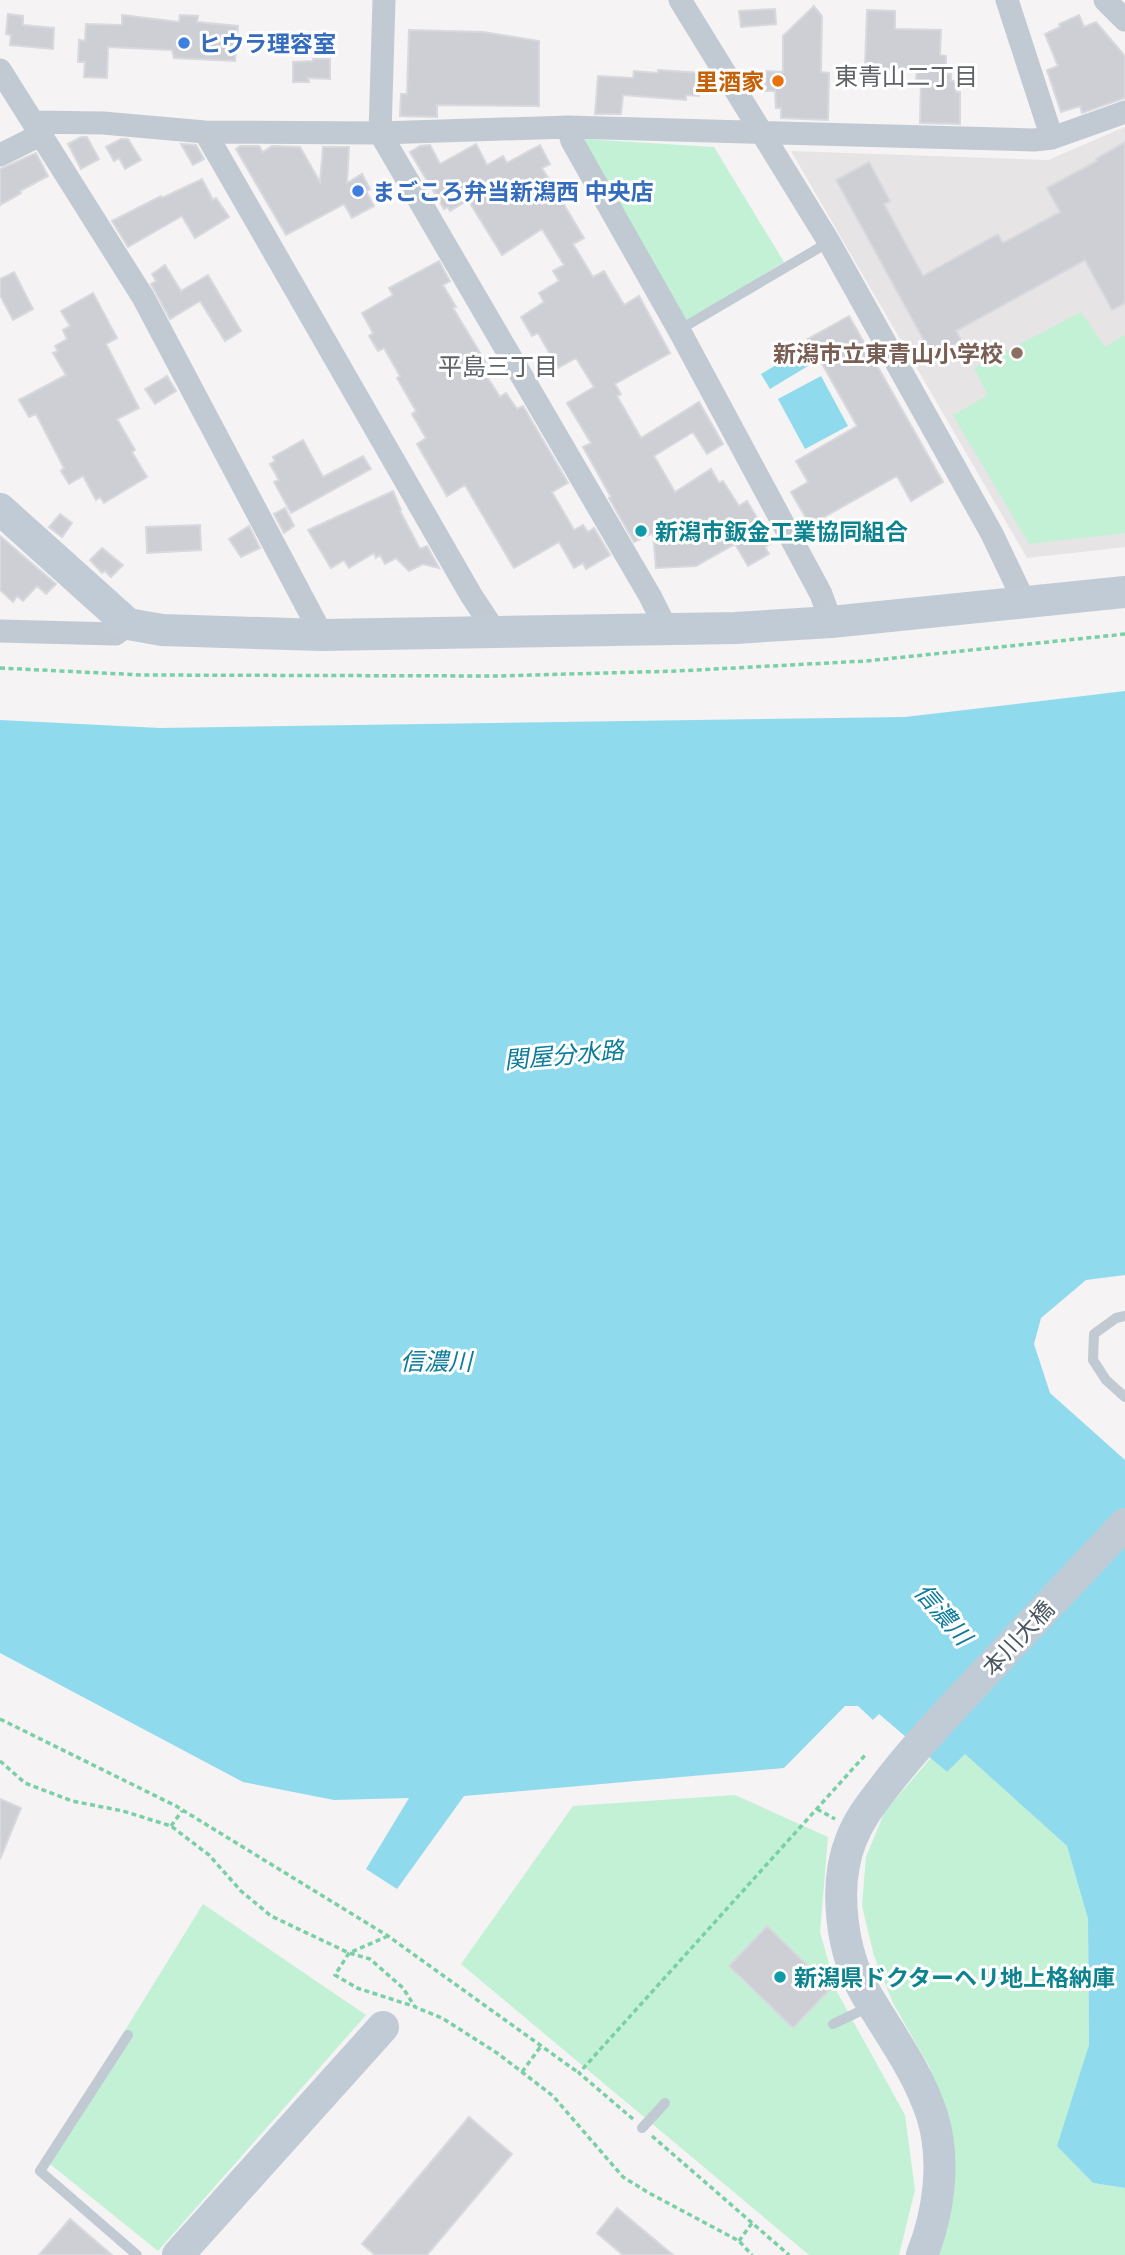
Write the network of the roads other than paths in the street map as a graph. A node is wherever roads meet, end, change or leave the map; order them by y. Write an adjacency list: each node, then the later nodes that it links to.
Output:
1 (384, 0): 12 (street)
2 (680, 0): 11 (street)
3 (1007, 0): 13 (street)
4 (1105, 0): 5 (street)
5 (1125, 20)
6 (0, 71): 9 (street)
7 (1125, 112): 13 (street)
8 (568, 127): 11 (street); 12 (street); 16 (street)
9 (37, 128): 10 (street); 14 (street); 25 (street)
10 (205, 132): 12 (street); 24 (street)
11 (762, 132): 13 (street); 15 (street)
12 (380, 133): 22 (street)
13 (1052, 138)
14 (0, 155)
15 (829, 242): 16 (lane); 19 (street)
16 (679, 330): 20 (street)
17 (0, 509): 21 (street)
18 (1125, 592): 19 (street)
19 (1025, 603): 20 (street)
20 (831, 622): 22 (street)
21 (128, 624): 23 (street); 25 (street)
22 (667, 630): 24 (street)
23 (0, 631)
24 (496, 633): 25 (street)
25 (322, 635)
26 (1125, 1316): 27 (lane)
27 (1125, 1397)
28 (1125, 1524): 29 (street, 本川大橋)
29 (873, 2005): 30 (lane); 37 (street, 本川大橋)
30 (834, 2024)
31 (383, 2027): 36 (street)
32 (128, 2035): 35 (lane)
33 (665, 2103): 34 (lane)
34 (642, 2128)
35 (137, 2255)
36 (178, 2255)
37 (922, 2255)

